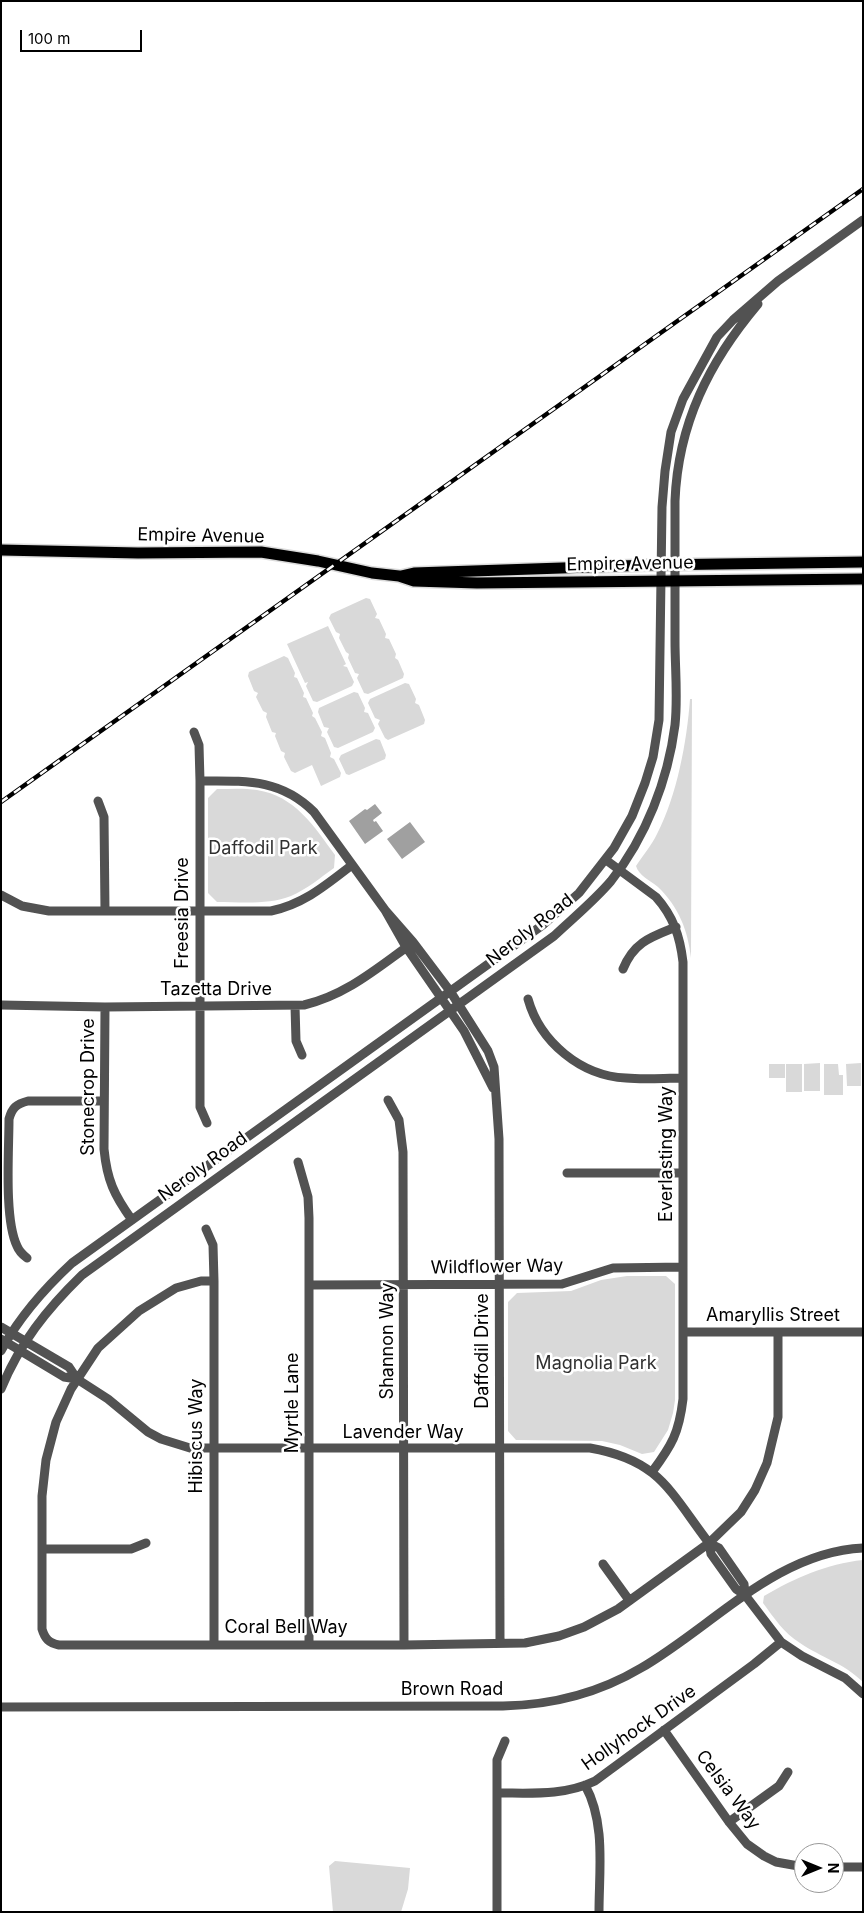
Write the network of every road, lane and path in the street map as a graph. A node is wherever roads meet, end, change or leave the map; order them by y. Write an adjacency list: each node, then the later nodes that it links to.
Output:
1 (863, 220): 2 (street, Neroly Road)
2 (778, 281): 3 (street, Neroly Road); 4 (street, Neroly Road)
3 (671, 432): 4 (street); 8 (street, Neroly Road)
4 (681, 449): 7 (street, Neroly Road)
5 (1, 550): 10 (main road, Empire Avenue)
6 (863, 562): 7 (main road, Empire Avenue)
7 (675, 564): 8 (main road, Empire Avenue); 12 (street, Neroly Road)
8 (662, 565): 9 (main road, Empire Avenue); 13 (street, Neroly Road)
9 (481, 570): 10 (main road, Empire Avenue); 14 (main road)
10 (399, 576): 14 (main road, Empire Avenue)
11 (863, 579): 12 (main road, Empire Avenue)
12 (676, 580): 13 (main road, Empire Avenue); 20 (street, Neroly Road)
13 (662, 581): 14 (main road, Empire Avenue); 18 (street, Neroly Road)
14 (477, 583)
15 (194, 732): 16 (street, Freesia Drive)
16 (200, 780): 19 (street, Daffodil Drive); 23 (street, Freesia Drive)
17 (98, 801): 22 (street)
18 (606, 860): 20 (street, Everlasting Way); 27 (street, Neroly Road)
19 (352, 865): 23 (street); 25 (street, Daffodil Drive)
20 (619, 869): 24 (street, Everlasting Way); 30 (street, Neroly Road)
21 (1, 895): 22 (street)
22 (105, 911): 23 (street)
23 (200, 911): 32 (street, Freesia Drive)
24 (676, 927): 26 (street); 37 (street, Everlasting Way)
25 (410, 945): 27 (street, Daffodil Drive); 28 (street, Daffodil Drive); 33 (street, Tazetta Drive)
26 (624, 969)
27 (450, 991): 28 (street, Neroly Road); 30 (street, Daffodil Drive)
28 (440, 998): 35 (street, Daffodil Drive); 45 (street, Neroly Road)
29 (528, 999): 37 (street)
30 (459, 1004): 35 (street, Neroly Road); 38 (street, Daffodil Drive)
31 (1, 1005): 34 (street, Tazetta Drive)
32 (200, 1006): 33 (street, Tazetta Drive); 34 (street, Tazetta Drive); 41 (street, Freesia Drive)
33 (295, 1006): 36 (street)
34 (105, 1007): 40 (street, Stonecrop Drive)
35 (450, 1011): 38 (street, Daffodil Drive); 58 (street, Neroly Road)
36 (302, 1055)
37 (683, 1078): 43 (street, Everlasting Way)
38 (495, 1090): 50 (street, Daffodil Drive)
39 (388, 1100): 52 (street, Shannon Way)
40 (104, 1101): 45 (street, Stonecrop Drive); 47 (street)
41 (207, 1123)
42 (298, 1162): 51 (street, Myrtle Lane)
43 (683, 1172): 44 (street); 48 (street, Everlasting Way)
44 (567, 1173)
45 (132, 1220): 57 (street, Neroly Road)
46 (206, 1229): 49 (street, Hibiscus Way)
47 (27, 1258)
48 (684, 1267): 50 (street, Wildflower Way); 54 (street, Everlasting Way)
49 (214, 1281): 61 (street, Coral Bell Way); 64 (street, Hibiscus Way)
50 (499, 1284): 52 (street, Wildflower Way); 63 (street, Daffodil Drive)
51 (309, 1285): 52 (street, Wildflower Way); 65 (street, Myrtle Lane)
52 (404, 1285): 66 (street, Shannon Way)
53 (1, 1328): 57 (street)
54 (684, 1332): 55 (street, Amaryllis Street); 67 (street, Everlasting Way)
55 (778, 1332): 56 (street, Amaryllis Street); 69 (street, Coral Bell Way)
56 (863, 1332)
57 (11, 1333): 58 (street); 59 (street, Neroly Road)
58 (25, 1342): 60 (street, Neroly Road); 61 (street)
59 (3, 1344): 60 (street)
60 (19, 1350): 61 (street); 62 (street, Neroly Road)
61 (78, 1379): 64 (street, Lavender Way); 71 (street, Coral Bell Way)
62 (1, 1389)
63 (499, 1448): 66 (street, Lavender Way); 67 (street, Lavender Way); 76 (street, Daffodil Drive)
64 (213, 1449): 65 (street, Lavender Way); 77 (street, Hibiscus Way)
65 (309, 1449): 66 (street, Lavender Way); 78 (street, Myrtle Lane)
66 (404, 1449): 79 (street, Shannon Way)
67 (652, 1472): 69 (street, Lavender Way)
68 (146, 1543): 71 (street)
69 (709, 1543): 73 (street, Lavender Way); 74 (street, Coral Bell Way)
70 (863, 1548): 73 (street, Brown Road)
71 (42, 1549): 77 (street, Coral Bell Way)
72 (603, 1564): 74 (street)
73 (745, 1595): 75 (street, Lavender Way); 81 (street, Brown Road)
74 (629, 1600): 76 (street, Coral Bell Way)
75 (781, 1642): 80 (street, Lavender Way); 82 (street, Hollyhock Drive)
76 (500, 1643): 79 (street, Coral Bell Way)
77 (214, 1644): 78 (street, Coral Bell Way)
78 (309, 1645): 79 (street, Coral Bell Way)
79 (404, 1645)
80 (863, 1694)
81 (1, 1707)
82 (664, 1730): 85 (street, Hollyhock Drive); 87 (street, Celsia Way)
83 (505, 1742): 86 (street)
84 (788, 1772): 87 (street)
85 (585, 1785): 86 (street, Hollyhock Drive); 92 (street)
86 (498, 1794): 91 (street)
87 (729, 1822): 88 (street, Celsia Way)
88 (794, 1865)
89 (844, 1867): 90 (street)
90 (863, 1867)
91 (498, 1912)
92 (599, 1912)

